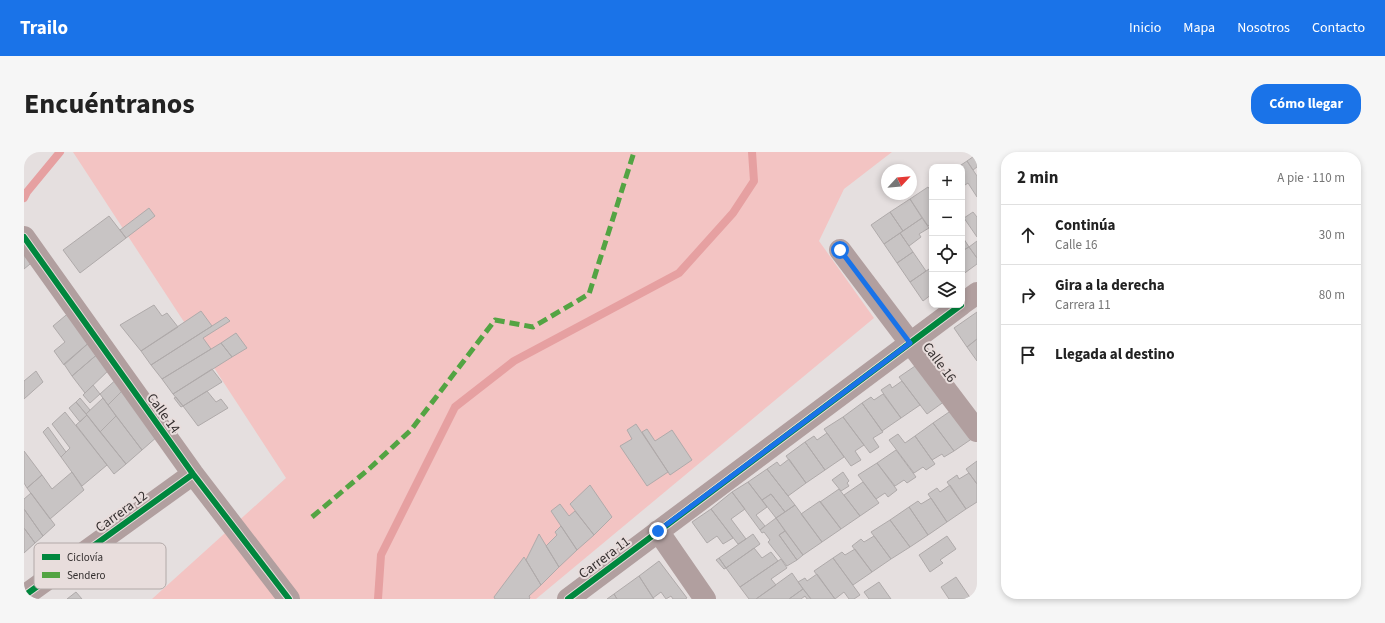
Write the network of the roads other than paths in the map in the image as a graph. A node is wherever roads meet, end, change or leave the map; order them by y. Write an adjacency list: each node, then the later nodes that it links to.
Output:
1 (24, 237): 8 (street, Calle 14)
2 (840, 250): 6 (street, Calle 16)
3 (977, 293): 4 (street, Carrera 11)
4 (965, 303)
5 (958, 308): 6 (street, Carrera 11)
6 (910, 343): 7 (street, Calle 16); 9 (street, Carrera 11)
7 (977, 431)
8 (193, 474): 10 (street, Carrera 12); 13 (street, Calle 14)
9 (658, 531): 14 (street, Carrera 11); 15 (street)
10 (97, 543)
11 (34, 589): 12 (street, Carrera 12)
12 (24, 596)
13 (289, 599)
14 (568, 599)
15 (705, 599)

